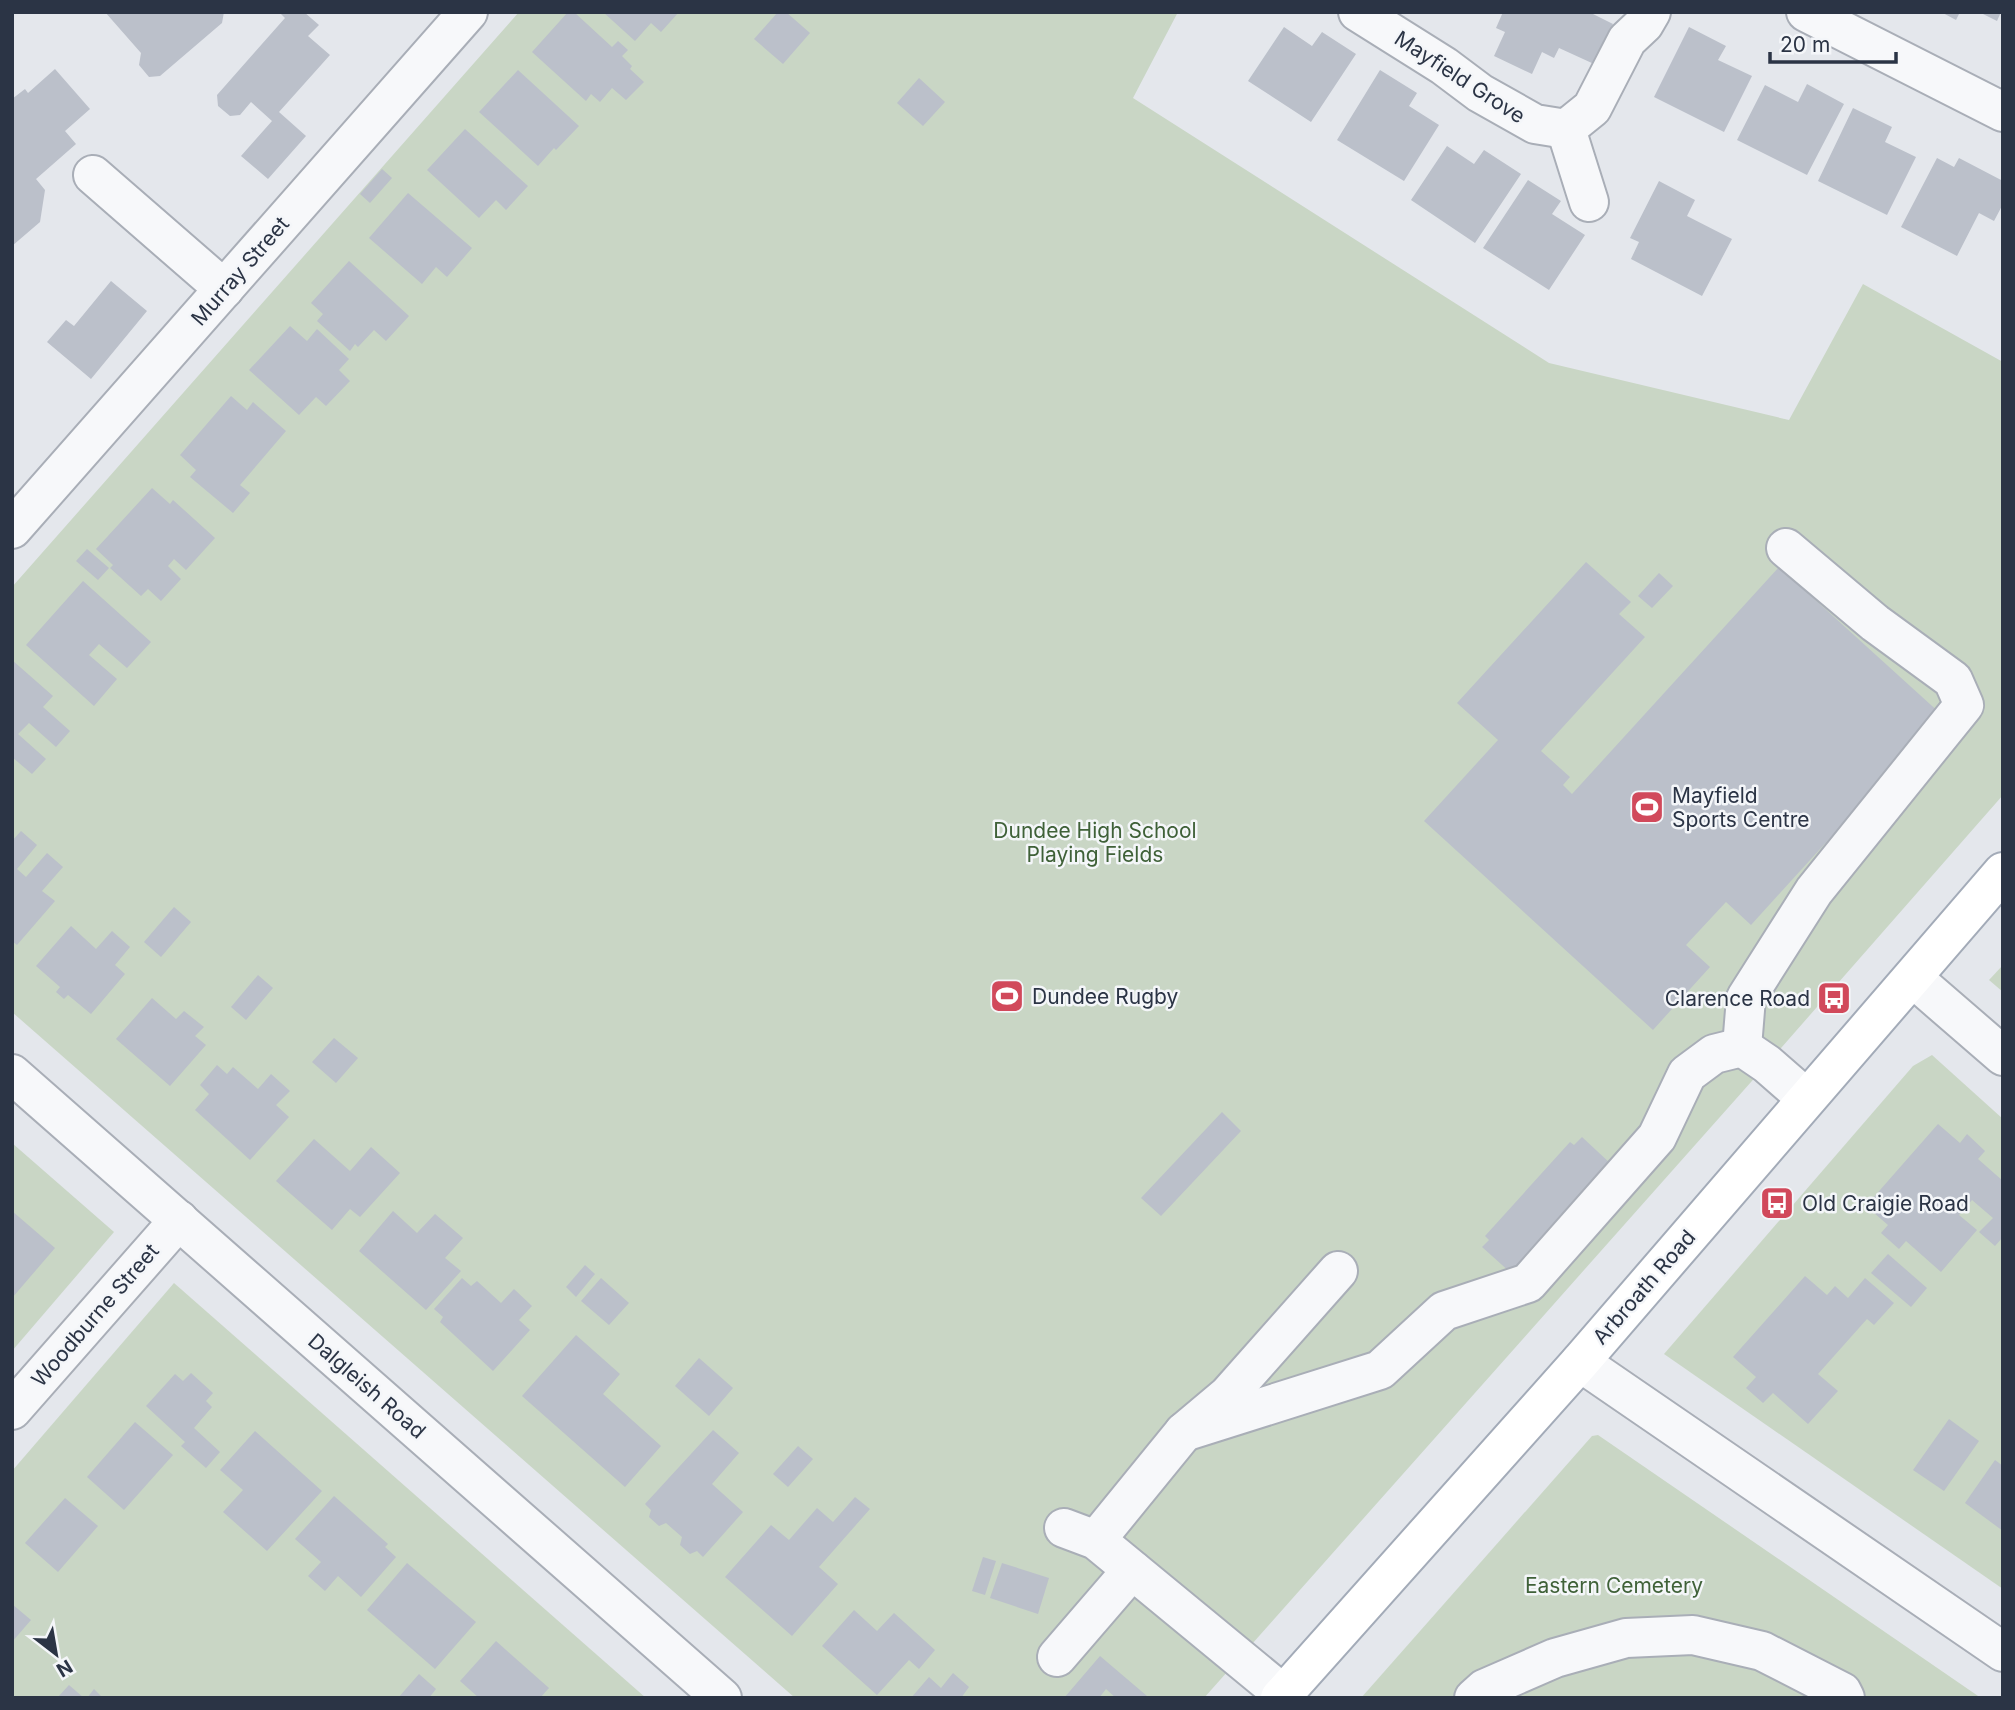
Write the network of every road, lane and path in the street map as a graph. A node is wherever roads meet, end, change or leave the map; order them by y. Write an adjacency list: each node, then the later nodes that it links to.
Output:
1 (468, 12): 9 (street, Murray Street)
2 (1358, 12): 6 (street, Mayfield Grove)
3 (1806, 12): 5 (street)
4 (1647, 18): 6 (street)
5 (2003, 112)
6 (1566, 129): 8 (street)
7 (93, 175): 9 (street)
8 (1589, 202)
9 (224, 289): 10 (street, Murray Street)
10 (12, 529)
11 (1786, 548): 14 (street)
12 (2003, 872): 13 (main road, Arbroath Road)
13 (1913, 978): 15 (street); 17 (main road, Arbroath Road)
14 (1742, 1047): 17 (street); 22 (street)
15 (2003, 1056)
16 (12, 1074): 18 (street, Dalgleish Road)
17 (1806, 1098): 20 (main road, Arbroath Road)
18 (179, 1220): 21 (street, Woodburne Street); 28 (street, Dalgleish Road)
19 (1338, 1271): 22 (street)
20 (1580, 1362): 24 (street); 26 (main road, Arbroath Road)
21 (12, 1410)
22 (1184, 1432): 23 (street)
23 (1132, 1570): 25 (street); 26 (street)
24 (2003, 1652)
25 (1057, 1657)
26 (1281, 1696)
27 (1846, 1696): 29 (street)
28 (722, 1698)
29 (1474, 1698)

